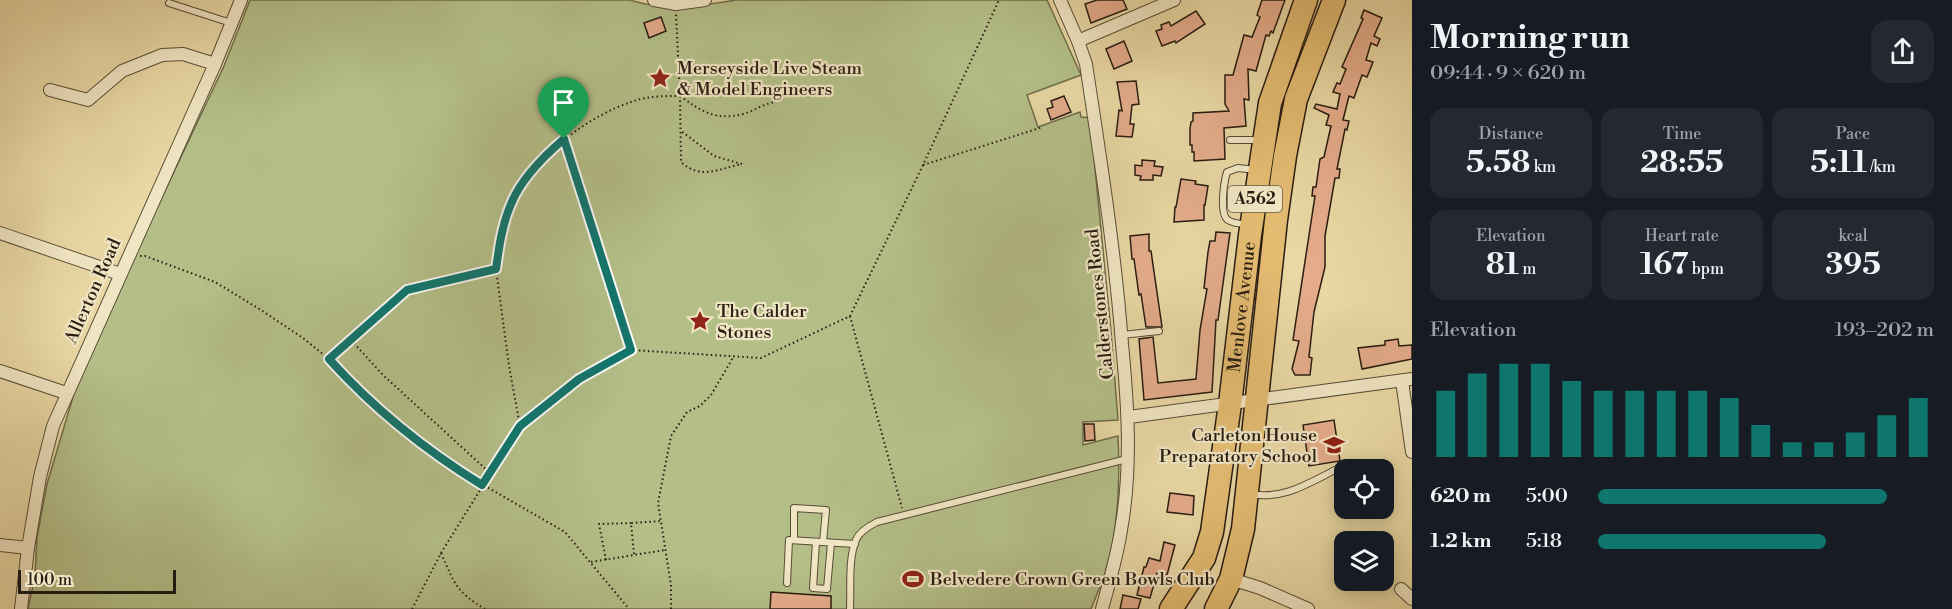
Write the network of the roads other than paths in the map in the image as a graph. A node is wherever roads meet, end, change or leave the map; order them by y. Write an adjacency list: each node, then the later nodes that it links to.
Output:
1 (241, 0): 10 (street, Allerton Road)
2 (654, 0): 8 (street)
3 (705, 0): 8 (street)
4 (1060, 0): 11 (street, Calderstones Road)
5 (1174, 0): 11 (street)
6 (1306, 0): 15 (highway, Menlove Avenue / A562)
7 (1334, 0): 25 (highway, Menlove Avenue / A562)
8 (681, 2)
9 (169, 3): 10 (lane)
10 (232, 23): 12 (street, Allerton Road)
11 (1078, 41): 21 (street, Calderstones Road)
12 (215, 64): 13 (street); 19 (street, Allerton Road)
13 (50, 90)
14 (1230, 140): 15 (lane)
15 (1264, 140): 16 (highway, Menlove Avenue / A562)
16 (1259, 171): 17 (highway, Menlove Avenue / A562); 17 (lane)
17 (1251, 225): 26 (highway, Menlove Avenue / A562)
18 (0, 233): 19 (street)
19 (120, 274): 24 (street, Allerton Road)
20 (1159, 332): 21 (lane)
21 (1122, 335): 27 (street, Calderstones Road)
22 (0, 371): 24 (street)
23 (1407, 380): 25 (street); 28 (street)
24 (66, 393): 37 (street, Allerton Road)
25 (1257, 402): 26 (street); 31 (highway, Menlove Avenue / A562)
26 (1230, 404): 27 (street); 45 (highway, Menlove Avenue / A562)
27 (1129, 417): 29 (street, Calderstones Road)
28 (1412, 452)
29 (1128, 459): 35 (lane); 44 (street, Calderstones Road)
30 (1334, 470): 31 (lane)
31 (1247, 493): 38 (highway, Menlove Avenue / A562)
32 (794, 540): 33 (lane); 34 (lane); 39 (lane)
33 (816, 542): 34 (lane); 34 (lane)
34 (827, 542): 35 (lane)
35 (855, 544): 42 (lane)
36 (0, 545): 37 (street)
37 (28, 548): 43 (street, Allerton Road)
38 (1231, 579): 46 (highway, Menlove Avenue / A562); 47 (street)
39 (787, 583)
40 (1401, 589): 41 (street)
41 (1412, 599)
42 (850, 608)
43 (21, 609)
44 (1102, 609)
45 (1172, 609)
46 (1216, 609)
47 (1308, 609)

